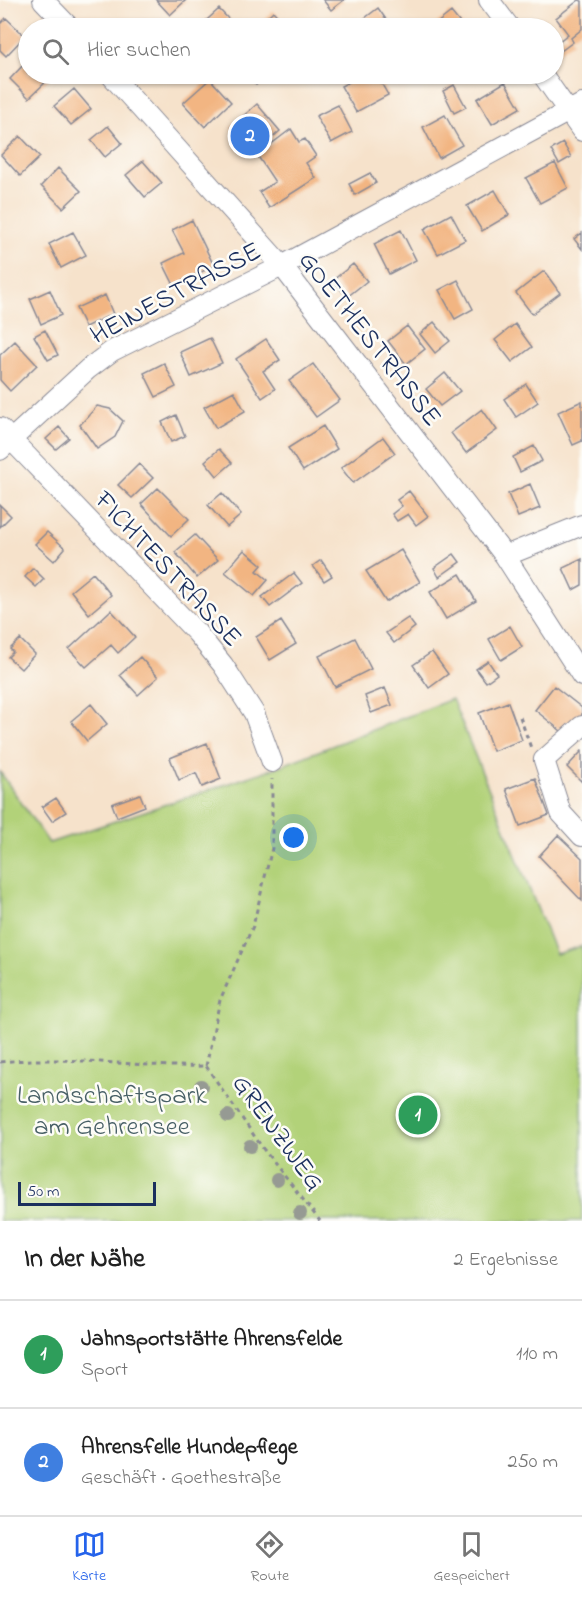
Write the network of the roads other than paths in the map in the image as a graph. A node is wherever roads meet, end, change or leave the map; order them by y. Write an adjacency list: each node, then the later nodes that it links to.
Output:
1 (44, 0): 3 (street)
2 (489, 0): 4 (street)
3 (61, 18)
4 (502, 18)
5 (119, 84): 9 (street, GOETHESTRASSE)
6 (552, 84): 7 (street)
7 (575, 108): 8 (street); 9 (street, HEINESTRASSE)
8 (582, 131)
9 (282, 266): 10 (street, HEINESTRASSE); 12 (street, GOETHESTRASSE)
10 (4, 439): 15 (street, FICHTESTRASSE)
11 (582, 525): 12 (street)
12 (505, 556): 13 (street, GOETHESTRASSE)
13 (582, 676)
14 (582, 726): 16 (street)
15 (272, 762)
16 (582, 836)

